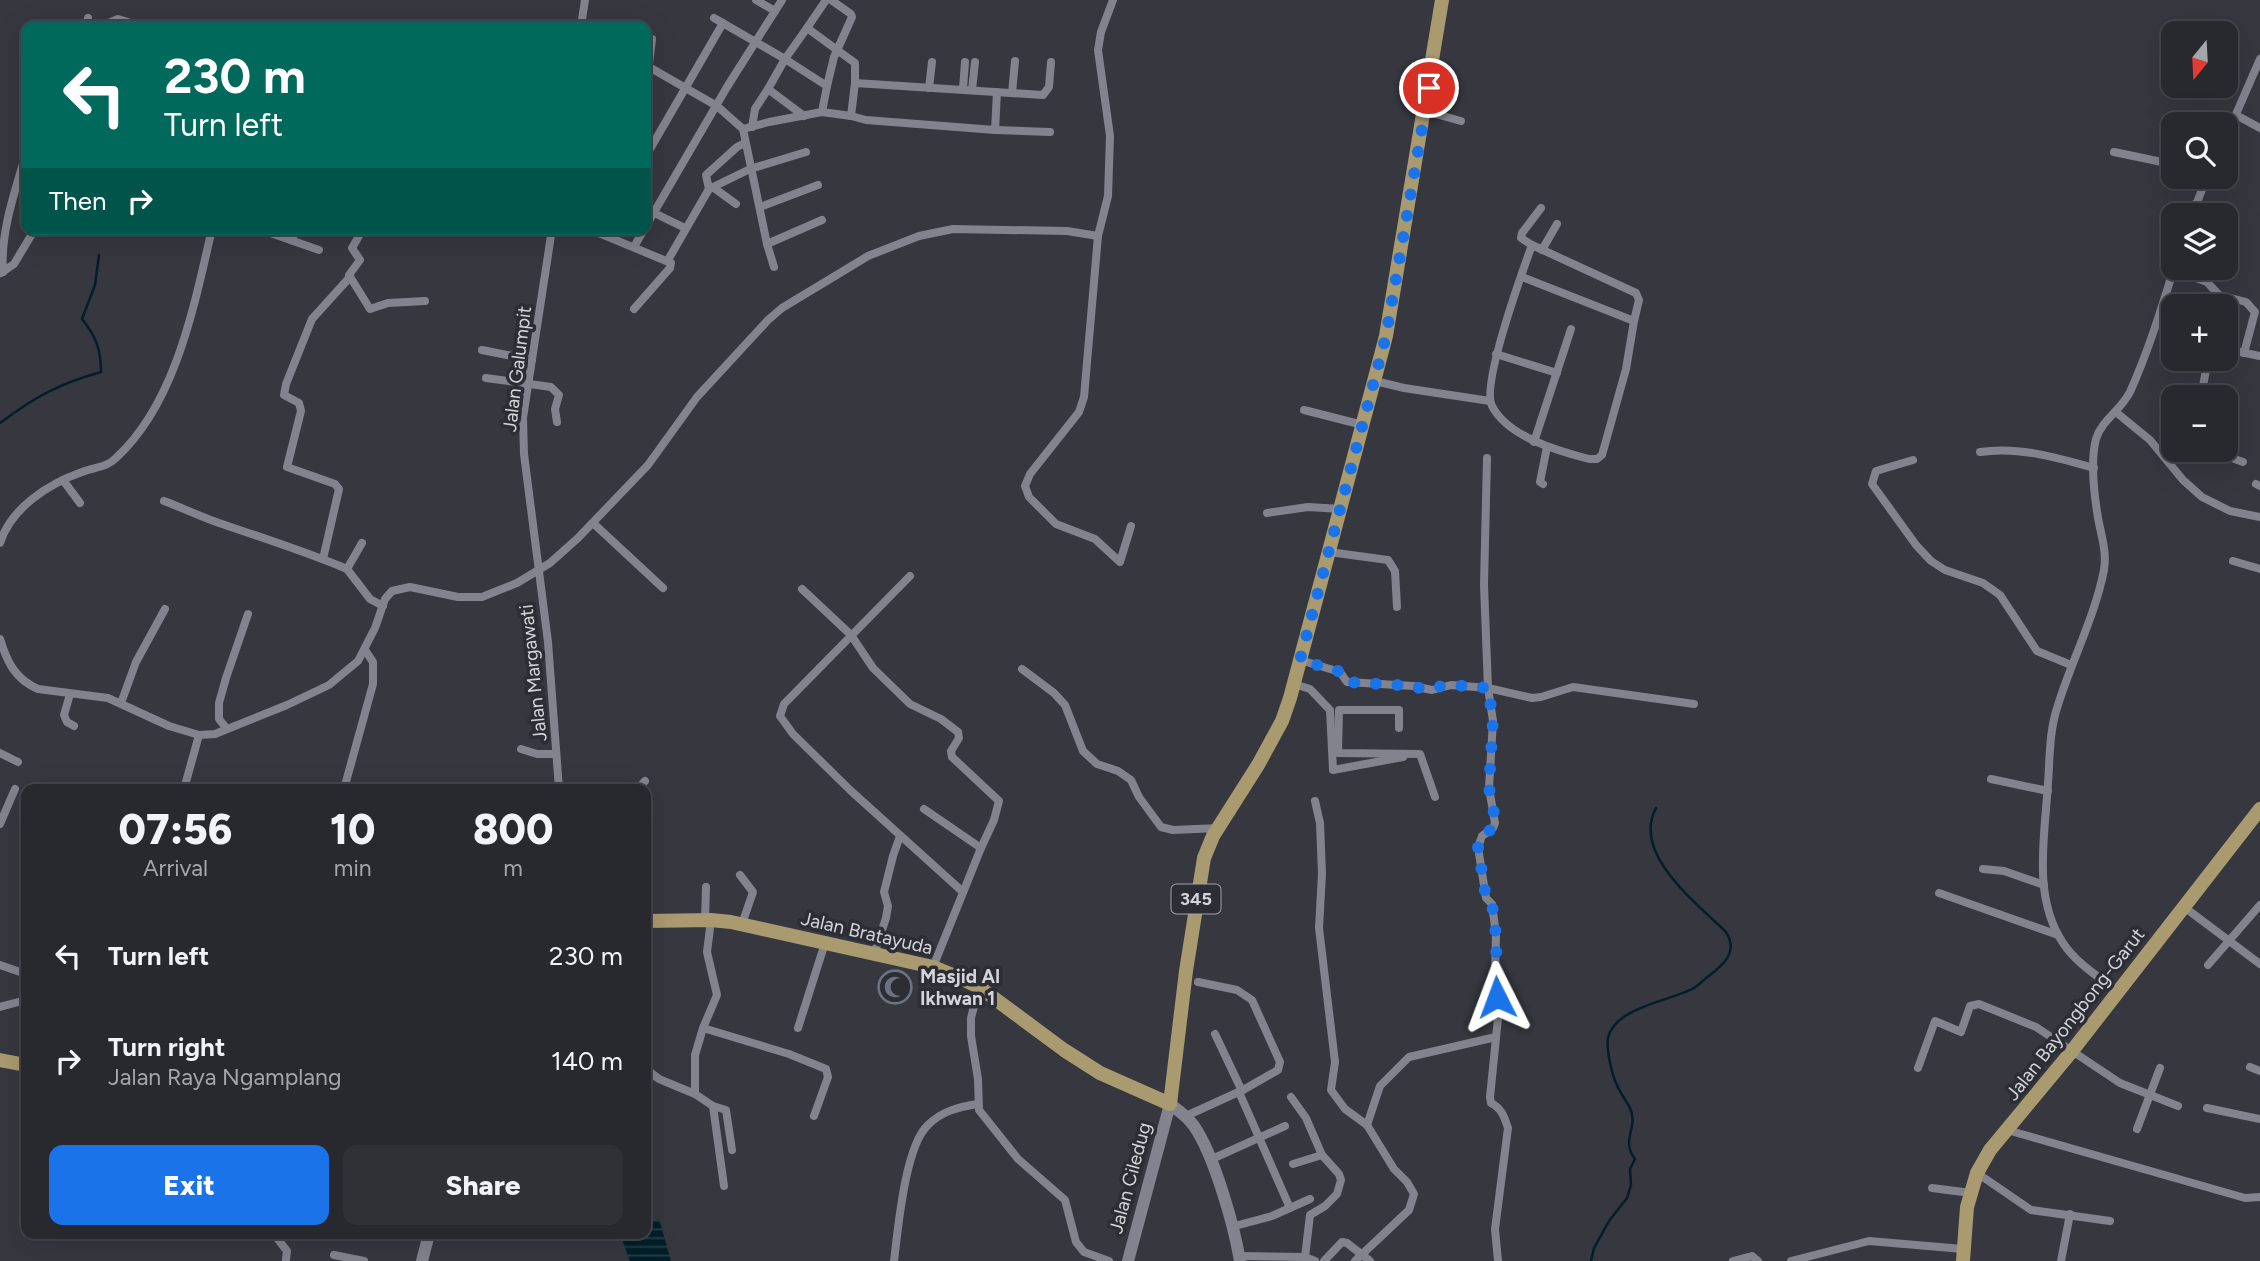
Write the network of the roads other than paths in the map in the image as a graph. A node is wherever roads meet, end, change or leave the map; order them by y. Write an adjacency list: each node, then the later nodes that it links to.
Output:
1 (585, 0): 9 (street)
2 (756, 0): 7 (street)
3 (782, 0): 7 (street)
4 (829, 0): 11 (street); 15 (street)
5 (1113, 0): 69 (street)
6 (1443, 0): 32 (main road)
7 (775, 11): 13 (street)
8 (714, 18): 10 (street)
9 (582, 21)
10 (723, 23): 13 (street); 26 (street)
11 (807, 28): 15 (street); 16 (street)
12 (652, 39): 14 (street)
13 (757, 42): 16 (street); 31 (street)
14 (651, 48)
15 (838, 49): 23 (street); 24 (street)
16 (785, 59): 24 (street); 27 (street)
17 (2260, 59): 34 (street)
18 (1015, 61): 30 (street)
19 (932, 62): 25 (street)
20 (970, 62): 28 (street)
21 (1051, 62): 30 (street)
22 (651, 68): 26 (street)
23 (855, 83): 25 (street); 36 (street)
24 (827, 86): 33 (street)
25 (929, 88): 28 (street)
26 (685, 89): 31 (street); 45 (street)
27 (768, 89): 35 (street); 39 (street)
28 (968, 89): 29 (street)
29 (997, 92): 30 (street); 42 (street)
30 (1013, 93)
31 (716, 106): 41 (street); 55 (street)
32 (1425, 111): 38 (street); 97 (main road)
33 (822, 112): 35 (street); 36 (street)
34 (2237, 112)
35 (804, 116): 39 (street)
36 (851, 116): 42 (street)
37 (2238, 116): 40 (street)
38 (1461, 121)
39 (752, 127): 41 (street)
40 (2260, 128)
41 (743, 129): 44 (street)
42 (995, 130): 43 (street)
43 (1050, 132)
44 (745, 143): 49 (street); 52 (street)
45 (651, 147)
46 (806, 152): 49 (street)
47 (2114, 152): 48 (street)
48 (2161, 162)
49 (750, 169): 52 (street); 54 (street)
50 (21, 170): 78 (street)
51 (818, 185): 54 (street)
52 (712, 189): 53 (street); 60 (street)
53 (736, 204)
54 (761, 207): 71 (street)
55 (651, 208)
56 (1541, 208): 72 (street)
57 (651, 212): 60 (street)
58 (822, 220): 71 (street)
59 (1557, 224): 75 (street)
60 (685, 228): 76 (street)
61 (31, 235): 78 (street)
62 (211, 235): 111 (street)
63 (276, 235): 70 (street)
64 (293, 235): 70 (street)
65 (359, 235): 79 (street)
66 (551, 235): 94 (street, Jalan Galumpit)
67 (604, 235): 73 (street)
68 (641, 235): 73 (street)
69 (1098, 236): 117 (street); 118 (street)
70 (290, 240): 74 (street)
71 (766, 244): 77 (street)
72 (1532, 245): 75 (street); 80 (street)
73 (634, 247): 76 (street)
74 (319, 250)
75 (1542, 250): 87 (street)
76 (668, 260): 86 (street)
77 (774, 267)
78 (1, 268)
79 (350, 277): 85 (street); 123 (street)
80 (1521, 277): 87 (street); 92 (street)
81 (2170, 280): 101 (street)
82 (2202, 280): 83 (street)
83 (2218, 294)
84 (2238, 300): 91 (street)
85 (425, 301)
86 (634, 309)
87 (1634, 321): 104 (street)
88 (1571, 329): 95 (street)
89 (482, 350): 94 (street)
90 (2238, 352): 91 (street)
91 (2244, 353): 93 (street)
92 (1496, 354): 95 (street); 99 (street)
93 (2260, 356)
94 (532, 360): 98 (street, Jalan Galumpit)
95 (1557, 373): 104 (street)
96 (486, 378): 98 (street)
97 (1375, 381): 99 (street); 103 (main road)
98 (527, 384): 102 (street); 122 (street, Jalan Galumpit)
99 (1490, 401): 104 (street)
100 (1304, 410): 103 (street)
101 (2117, 412): 110 (street); 116 (street)
102 (557, 422)
103 (1363, 425): 114 (main road)
104 (1534, 442)
105 (1980, 452): 110 (street)
106 (1487, 458): 143 (street)
107 (1913, 460): 140 (street)
108 (2238, 460): 109 (street)
109 (2243, 462)
110 (2094, 468): 140 (street)
111 (65, 484): 113 (street); 120 (street)
112 (164, 501): 123 (street)
113 (80, 503)
114 (1341, 509): 115 (street); 121 (main road)
115 (1267, 513)
116 (2260, 517)
117 (593, 523): 126 (street); 129 (street)
118 (1131, 526)
119 (362, 542): 125 (street)
120 (0, 543)
121 (1329, 552): 132 (street); 138 (main road)
122 (537, 555): 126 (street, Jalan Margawati)
123 (323, 559): 125 (street)
124 (2233, 561): 127 (street)
125 (347, 569): 131 (street)
126 (539, 569): 131 (street); 156 (street, Jalan Margawati)
127 (2260, 569)
128 (910, 576): 135 (street)
129 (663, 588)
130 (802, 589): 135 (street)
131 (377, 603): 137 (street)
132 (1397, 607)
133 (164, 609): 146 (street)
134 (248, 614): 150 (street)
135 (851, 635): 173 (street); 174 (street)
136 (0, 639): 139 (street)
137 (365, 650): 150 (street); 162 (street)
138 (1300, 660): 143 (street); 144 (main road)
139 (8, 662): 142 (street); 145 (street)
140 (2071, 666): 166 (street)
141 (1022, 669): 172 (street)
142 (0, 671)
143 (1488, 688): 147 (street); 203 (street)
144 (1292, 691): 148 (street); 172 (main road, 345)
145 (70, 694): 146 (street); 149 (street)
146 (122, 698): 152 (street)
147 (1694, 704)
148 (1334, 710): 151 (street); 154 (street)
149 (74, 726)
150 (225, 726): 152 (street)
151 (1399, 728)
152 (199, 735): 161 (street)
153 (521, 749): 156 (street)
154 (1334, 752): 157 (street); 157 (street)
155 (0, 753): 158 (street)
156 (556, 754): 163 (street, Jalan Margawati)
157 (1420, 754): 167 (street)
158 (18, 762)
159 (1991, 779): 166 (street)
160 (645, 781): 164 (street)
161 (185, 784)
162 (345, 784)
163 (559, 784)
164 (642, 784)
165 (15, 789): 171 (street)
166 (2048, 791): 177 (street)
167 (1435, 797)
168 (1315, 801): 224 (street)
169 (924, 809): 174 (street)
170 (2260, 809): 182 (main road, Jalan Bayongbong-Garut)
171 (0, 824)
172 (1219, 828): 217 (main road, 345)
173 (900, 836): 179 (street); 189 (street)
174 (981, 848): 179 (street)
175 (1983, 869): 177 (street)
176 (740, 875): 185 (street)
177 (2044, 885): 186 (street)
178 (706, 887): 183 (street)
179 (962, 892): 193 (street)
180 (1939, 893): 186 (street)
181 (2260, 905): 187 (street)
182 (2187, 910): 187 (street); 197 (main road, Jalan Bayongbong-Garut)
183 (708, 920): 184 (main road, Jalan Bratayuda); 185 (main road, Jalan Bratayuda); 201 (street)
184 (651, 921)
185 (742, 924): 188 (main road, Jalan Bratayuda)
186 (2058, 935): 197 (street)
187 (2228, 940): 190 (street); 192 (street)
188 (825, 943): 189 (main road, Jalan Bratayuda); 200 (street)
189 (874, 954): 193 (main road, Jalan Bratayuda)
190 (2260, 964)
191 (0, 965): 194 (street)
192 (2208, 965)
193 (933, 967): 196 (main road, Jalan Bratayuda)
194 (21, 972)
195 (1198, 982): 212 (street)
196 (979, 987): 216 (street); 217 (main road, Jalan Bratayuda)
197 (2118, 992): 204 (main road, Jalan Bayongbong-Garut)
198 (21, 1001): 199 (street)
199 (0, 1007)
200 (798, 1027)
201 (703, 1028): 213 (street); 221 (street)
202 (1215, 1034): 212 (street)
203 (1496, 1037): 224 (street); 259 (street)
204 (2072, 1051): 207 (street); 214 (street); 227 (main road, Jalan Bayongbong-Garut)
205 (0, 1060): 206 (main road)
206 (21, 1064)
207 (1918, 1068)
208 (2160, 1068): 214 (street)
209 (2250, 1068): 210 (street)
210 (2260, 1071)
211 (651, 1073): 213 (street)
212 (1240, 1091): 222 (street); 228 (street)
213 (695, 1094): 218 (street)
214 (2151, 1095): 219 (street); 226 (street)
215 (1290, 1097): 230 (street)
216 (977, 1104): 253 (street); 254 (street)
217 (1170, 1104): 222 (street); 255 (street, Jalan Ciledug)
218 (713, 1106): 229 (street); 234 (street)
219 (2178, 1106)
220 (2207, 1108): 223 (street)
221 (814, 1115)
222 (1186, 1116): 231 (street)
223 (2260, 1119)
224 (1367, 1125): 245 (street)
225 (1285, 1126): 228 (street)
226 (2137, 1129)
227 (2007, 1130): 233 (main road, Jalan Bayongbong-Garut); 237 (street)
228 (1259, 1138): 231 (street); 239 (street)
229 (732, 1150)
230 (1322, 1155): 232 (street); 248 (street)
231 (1212, 1159): 242 (street)
232 (1293, 1164)
233 (1977, 1173): 236 (main road, Jalan Bayongbong-Garut); 240 (street)
234 (724, 1186)
235 (1932, 1188): 236 (street)
236 (1971, 1193): 247 (main road, Jalan Bayongbong-Garut)
237 (2260, 1197)
238 (1310, 1199): 239 (street)
239 (1290, 1208): 242 (street)
240 (2070, 1214): 241 (street); 263 (street)
241 (2110, 1221)
242 (1231, 1227): 249 (street)
243 (278, 1239): 250 (street)
244 (428, 1239): 252 (street)
245 (1357, 1253): 257 (street); 258 (street)
246 (334, 1255): 251 (street)
247 (1963, 1255): 262 (street)
248 (1305, 1257): 249 (street); 256 (street)
249 (1240, 1258)
250 (286, 1259)
251 (364, 1261)
252 (422, 1261)
253 (894, 1261)
254 (1109, 1261)
255 (1128, 1261)
256 (1315, 1261)
257 (1324, 1261)
258 (1370, 1261)
259 (1498, 1261)
260 (1733, 1261): 261 (street)
261 (1759, 1261)
262 (1791, 1261)
263 (2061, 1261)

